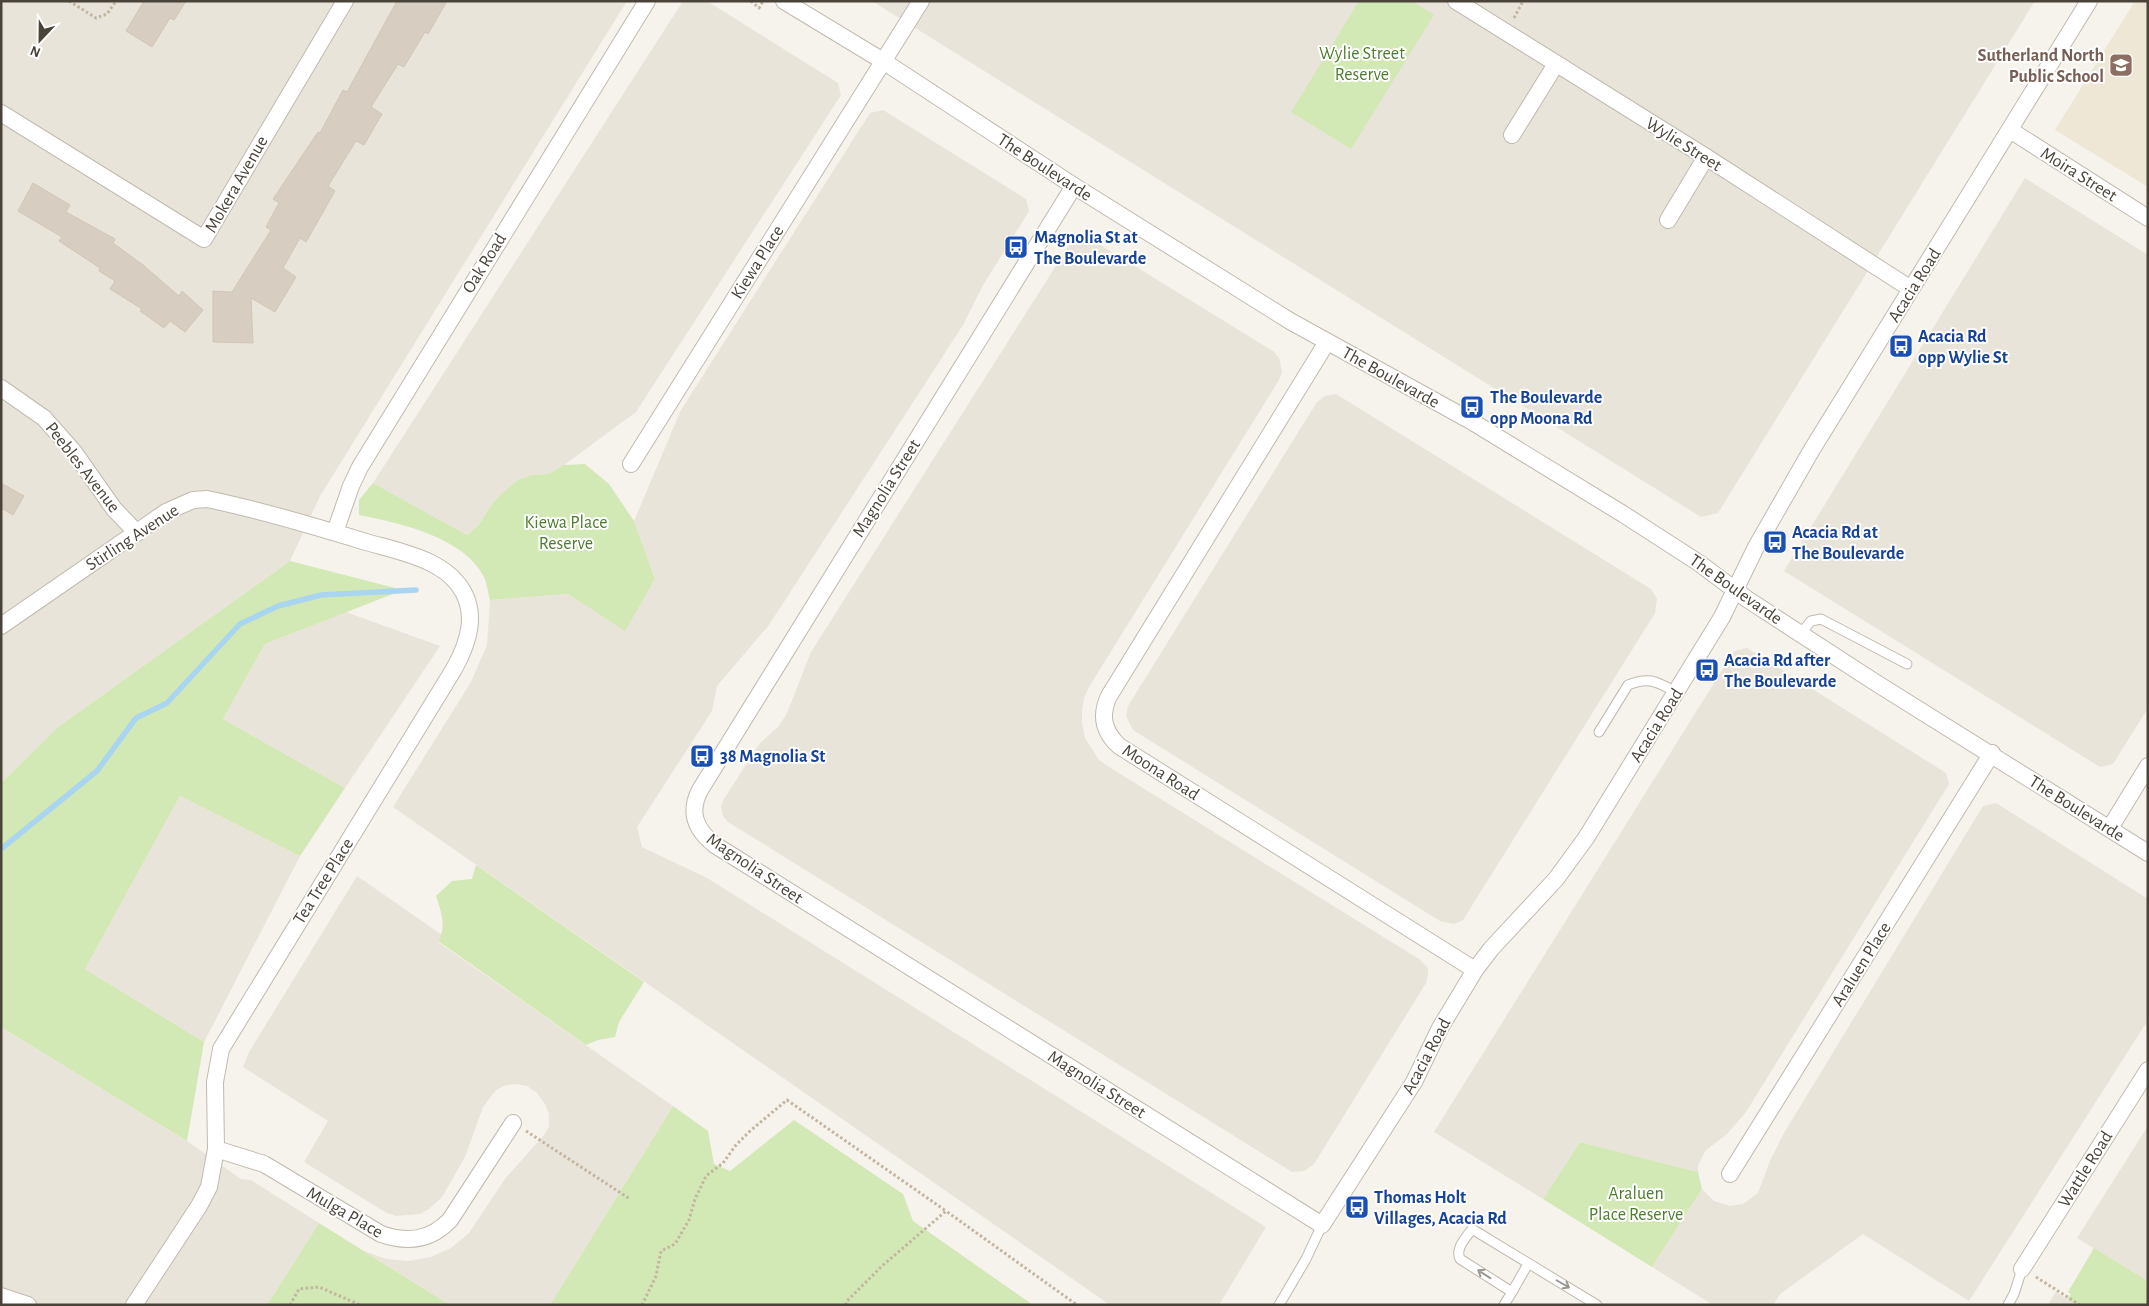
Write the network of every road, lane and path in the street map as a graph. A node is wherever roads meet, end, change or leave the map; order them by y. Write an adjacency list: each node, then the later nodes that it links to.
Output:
1 (69, 1): 2 (path)
2 (116, 1)
3 (345, 1): 13 (street, Mokera Avenue)
4 (647, 1): 24 (street, Oak Road)
5 (751, 1): 6 (path)
6 (763, 1)
7 (784, 1): 11 (street, The Boulevarde)
8 (921, 1): 11 (street, Kiewa Place)
9 (1456, 1): 12 (street, Wylie Street)
10 (2089, 1): 14 (street, Acacia Road)
11 (883, 61): 17 (street, The Boulevarde); 23 (street, Kiewa Place)
12 (1556, 64): 15 (street); 16 (street, Wylie Street)
13 (1, 113)
14 (2010, 130): 18 (street, Moira Street); 20 (street, Acacia Road)
15 (1512, 135)
16 (1706, 157): 19 (street); 20 (street, Wylie Street)
17 (1074, 186): 21 (street, The Boulevarde); 43 (street, Magnolia Street)
18 (2148, 218)
19 (1668, 220)
20 (1911, 289): 26 (street, Acacia Road)
21 (1327, 342): 26 (street, The Boulevarde); 36 (street, Moona Road)
22 (1, 388): 25 (street, Peebles Avenue)
23 (631, 464)
24 (335, 532): 25 (street, Stirling Avenue); 39 (street, Tea Tree Place)
25 (137, 533): 27 (street, Stirling Avenue)
26 (1735, 590): 28 (street, The Boulevarde); 30 (street, Acacia Road)
27 (1, 626)
28 (1801, 633): 29 (lane); 32 (street, The Boulevarde)
29 (1907, 664)
30 (1676, 692): 31 (lane); 36 (street, Acacia Road)
31 (1598, 732)
32 (1992, 754): 34 (street, The Boulevarde); 40 (street, Araluen Place)
33 (2148, 766): 34 (street)
34 (2110, 828): 35 (street, The Boulevarde)
35 (2148, 853)
36 (1475, 970): 43 (street, Acacia Road)
37 (2148, 1070): 45 (street, Wattle Road)
38 (513, 1123): 39 (street, Mulga Place); 41 (path)
39 (216, 1149): 50 (street, Tea Tree Place)
40 (1730, 1174)
41 (630, 1199)
42 (946, 1211): 53 (path); 54 (path); 55 (path)
43 (1322, 1225): 48 (lane)
44 (1528, 1264): 46 (lane); 46 (lane, one-way to 44); 57 (lane, one-way to 57)
45 (2022, 1269): 58 (lane); 59 (path)
46 (1512, 1292): 56 (lane)
47 (1, 1296): 49 (street)
48 (1281, 1304)
49 (28, 1305)
50 (134, 1305)
51 (290, 1305): 52 (path)
52 (360, 1305)
53 (642, 1305)
54 (846, 1305)
55 (1076, 1305)
56 (1504, 1305)
57 (1597, 1305)
58 (2008, 1305)
59 (2080, 1305)

